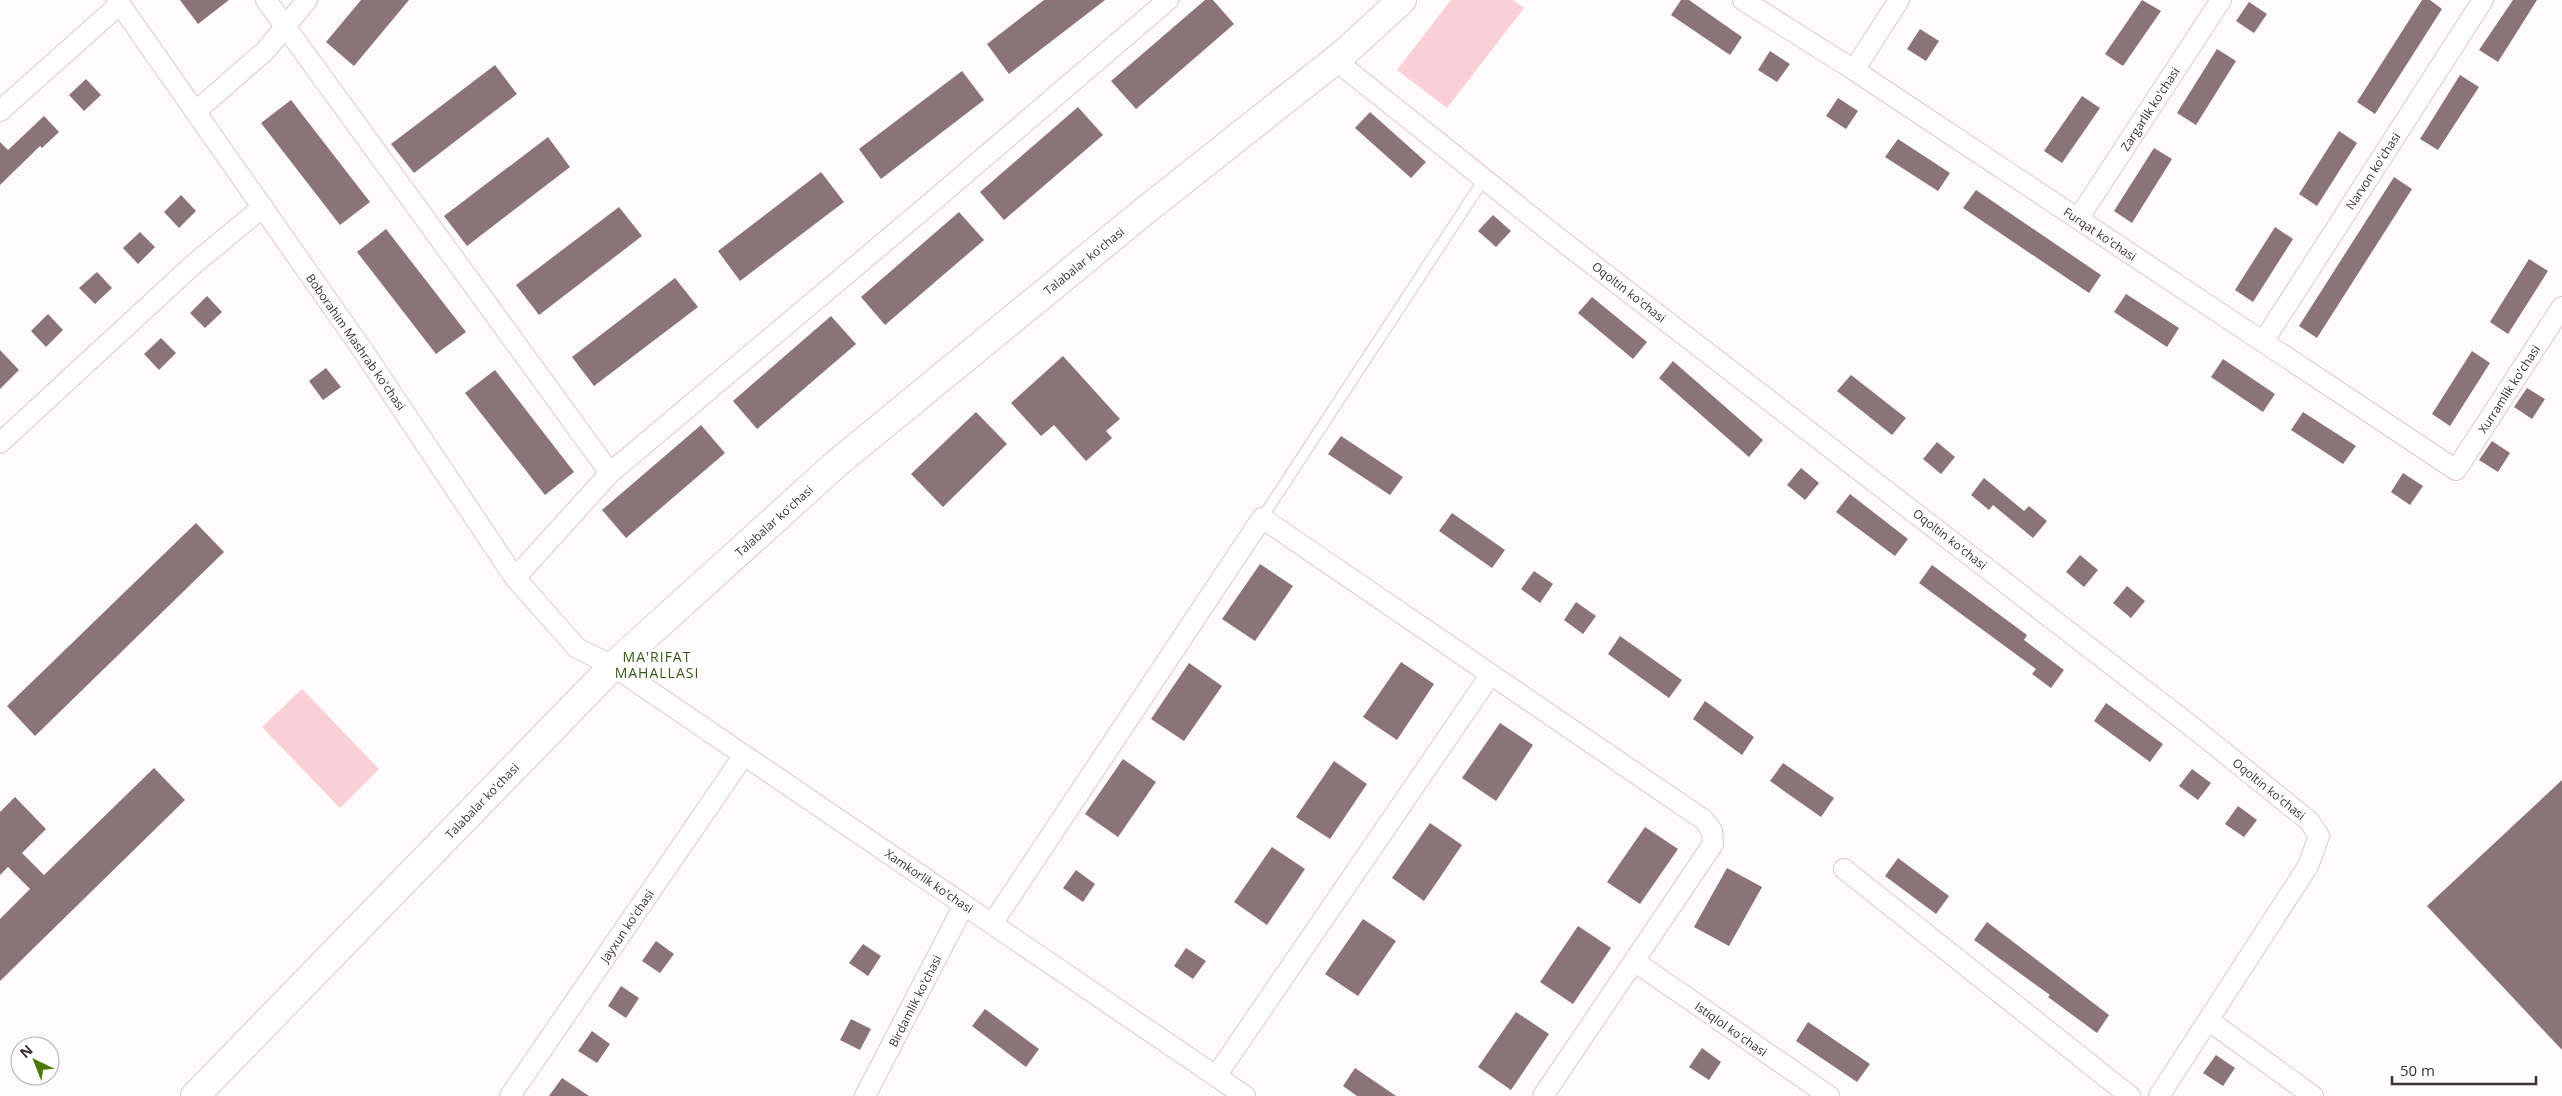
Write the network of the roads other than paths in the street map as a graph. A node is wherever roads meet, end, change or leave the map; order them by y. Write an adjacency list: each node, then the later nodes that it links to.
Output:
1 (266, 0): 10 (street)
2 (307, 0): 10 (street)
3 (1168, 0): 22 (street)
4 (1402, 0): 11 (street, Talabalar ko'chasi)
5 (1743, 0): 12 (street, Furqat ko'chasi)
6 (1899, 0): 12 (street)
7 (2221, 0): 17 (street, Zargarlik ko'chasi)
8 (2483, 0): 19 (street, Narvon ko'chasi)
9 (119, 2): 13 (street); 14 (street, Boborahim Mashrab ko'chasi)
10 (286, 26): 14 (street); 22 (street)
11 (1335, 60): 15 (street, Oqoltin ko'chasi); 25 (street, Talabalar ko'chasi)
12 (1854, 70): 17 (street, Furqat ko'chasi)
13 (0, 111)
14 (196, 112): 16 (street, Boborahim Mashrab ko'chasi)
15 (1484, 179): 23 (lane); 32 (street, Oqoltin ko'chasi)
16 (263, 207): 20 (street); 24 (street, Boborahim Mashrab ko'chasi)
17 (2078, 219): 19 (street, Furqat ko'chasi)
18 (2562, 307): 21 (street, Xurramlik ko'chasi)
19 (2263, 342): 21 (street, Furqat ko'chasi)
20 (0, 443)
21 (2456, 470)
22 (610, 473): 24 (street)
23 (1262, 518): 26 (street); 30 (street)
24 (515, 578): 25 (street, Boborahim Mashrab ko'chasi)
25 (613, 666): 27 (street, Xamkorlik ko'chasi); 34 (street, Talabalar ko'chasi)
26 (1491, 674): 31 (street); 33 (street)
27 (744, 755): 29 (street, Xamkorlik ko'chasi); 35 (street, Jayxun ko'chasi)
28 (1844, 869): 40 (street)
29 (964, 906): 30 (street, Xamkorlik ko'chasi); 36 (street, Birdamlik ko'chasi)
30 (992, 924): 33 (street, Xamkorlik ko'chasi)
31 (1634, 961): 38 (street); 39 (street, Istiqlol ko'chasi)
32 (2208, 1020): 41 (street, Oqoltin ko'chasi); 42 (street)
33 (1216, 1076): 37 (street, Xamkorlik ko'chasi)
34 (196, 1096)
35 (510, 1096)
36 (865, 1096)
37 (1245, 1096)
38 (1543, 1096)
39 (1829, 1096)
40 (2130, 1096)
41 (2160, 1096)
42 (2313, 1096)

